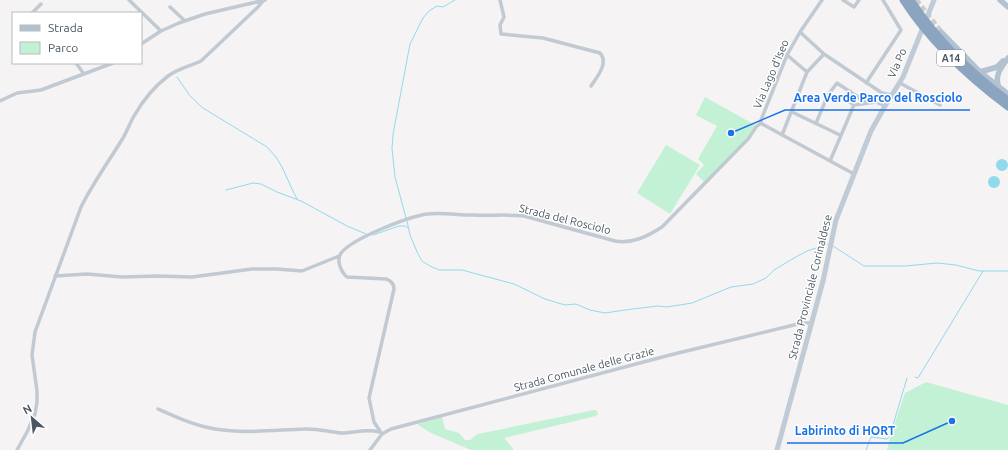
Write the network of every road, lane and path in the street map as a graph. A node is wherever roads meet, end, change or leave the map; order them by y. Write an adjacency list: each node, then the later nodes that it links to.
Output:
1 (129, 0): 16 (street)
2 (500, 0): 36 (street)
3 (822, 0): 20 (street, Via Lago d'Iseo)
4 (843, 0): 5 (street)
5 (859, 0)
6 (883, 0): 34 (street)
7 (903, 0): 48 (highway, A14)
8 (910, 0): 42 (highway, A14)
9 (934, 0): 35 (street, Via Po)
10 (1000, 0): 14 (main road)
11 (264, 1): 18 (street); 58 (street)
12 (41, 4): 15 (street)
13 (170, 7): 18 (street)
14 (1008, 7)
15 (33, 12)
16 (141, 12)
17 (142, 13): 19 (street)
18 (185, 20): 19 (street)
19 (161, 31): 22 (street)
20 (800, 32): 23 (street); 24 (street, Via Lago d'Iseo)
21 (940, 32): 30 (main road)
22 (142, 43)
23 (824, 54): 29 (street); 34 (street)
24 (787, 55): 29 (street); 50 (street, Via Lago d'Iseo)
25 (1008, 58): 28 (main road); 32 (main road)
26 (77, 64): 31 (street)
27 (109, 64): 31 (street)
28 (990, 70): 30 (main road); 33 (main road)
29 (807, 72): 49 (street)
30 (980, 72): 33 (main road)
31 (84, 74): 43 (street)
32 (997, 77): 33 (main road); 37 (main road)
33 (988, 79): 37 (main road)
34 (866, 83): 39 (street)
35 (900, 84): 41 (street, Via Po); 47 (street)
36 (591, 86)
37 (999, 88): 40 (main road)
38 (850, 91): 44 (street); 46 (street); 51 (street)
39 (882, 93): 41 (street); 45 (street)
40 (1008, 94)
41 (892, 95): 45 (street, Via Po)
42 (1008, 100)
43 (0, 101)
44 (867, 103): 45 (street); 46 (street)
45 (886, 104): 52 (street, Via Po)
46 (854, 105): 54 (street)
47 (940, 105)
48 (1008, 107)
49 (792, 112): 51 (street); 53 (street)
50 (762, 123): 53 (street); 57 (street, Strada del Rosciolo)
51 (816, 123): 54 (street)
52 (871, 131): 56 (street, Strada Provinciale Corinaldese)
53 (782, 135): 55 (street)
54 (840, 135): 55 (street)
55 (830, 161): 56 (street)
56 (854, 174): 59 (street, Strada Provinciale Corinaldese)
57 (339, 256): 58 (street, Strada del Rosciolo); 61 (street)
58 (55, 276): 62 (street)
59 (812, 323): 61 (street, Strada Comunale delle Grazie); 64 (street, Strada Provinciale Corinaldese)
60 (158, 409): 61 (street)
61 (381, 433): 63 (street)
62 (17, 450)
63 (370, 450)
64 (777, 450)

